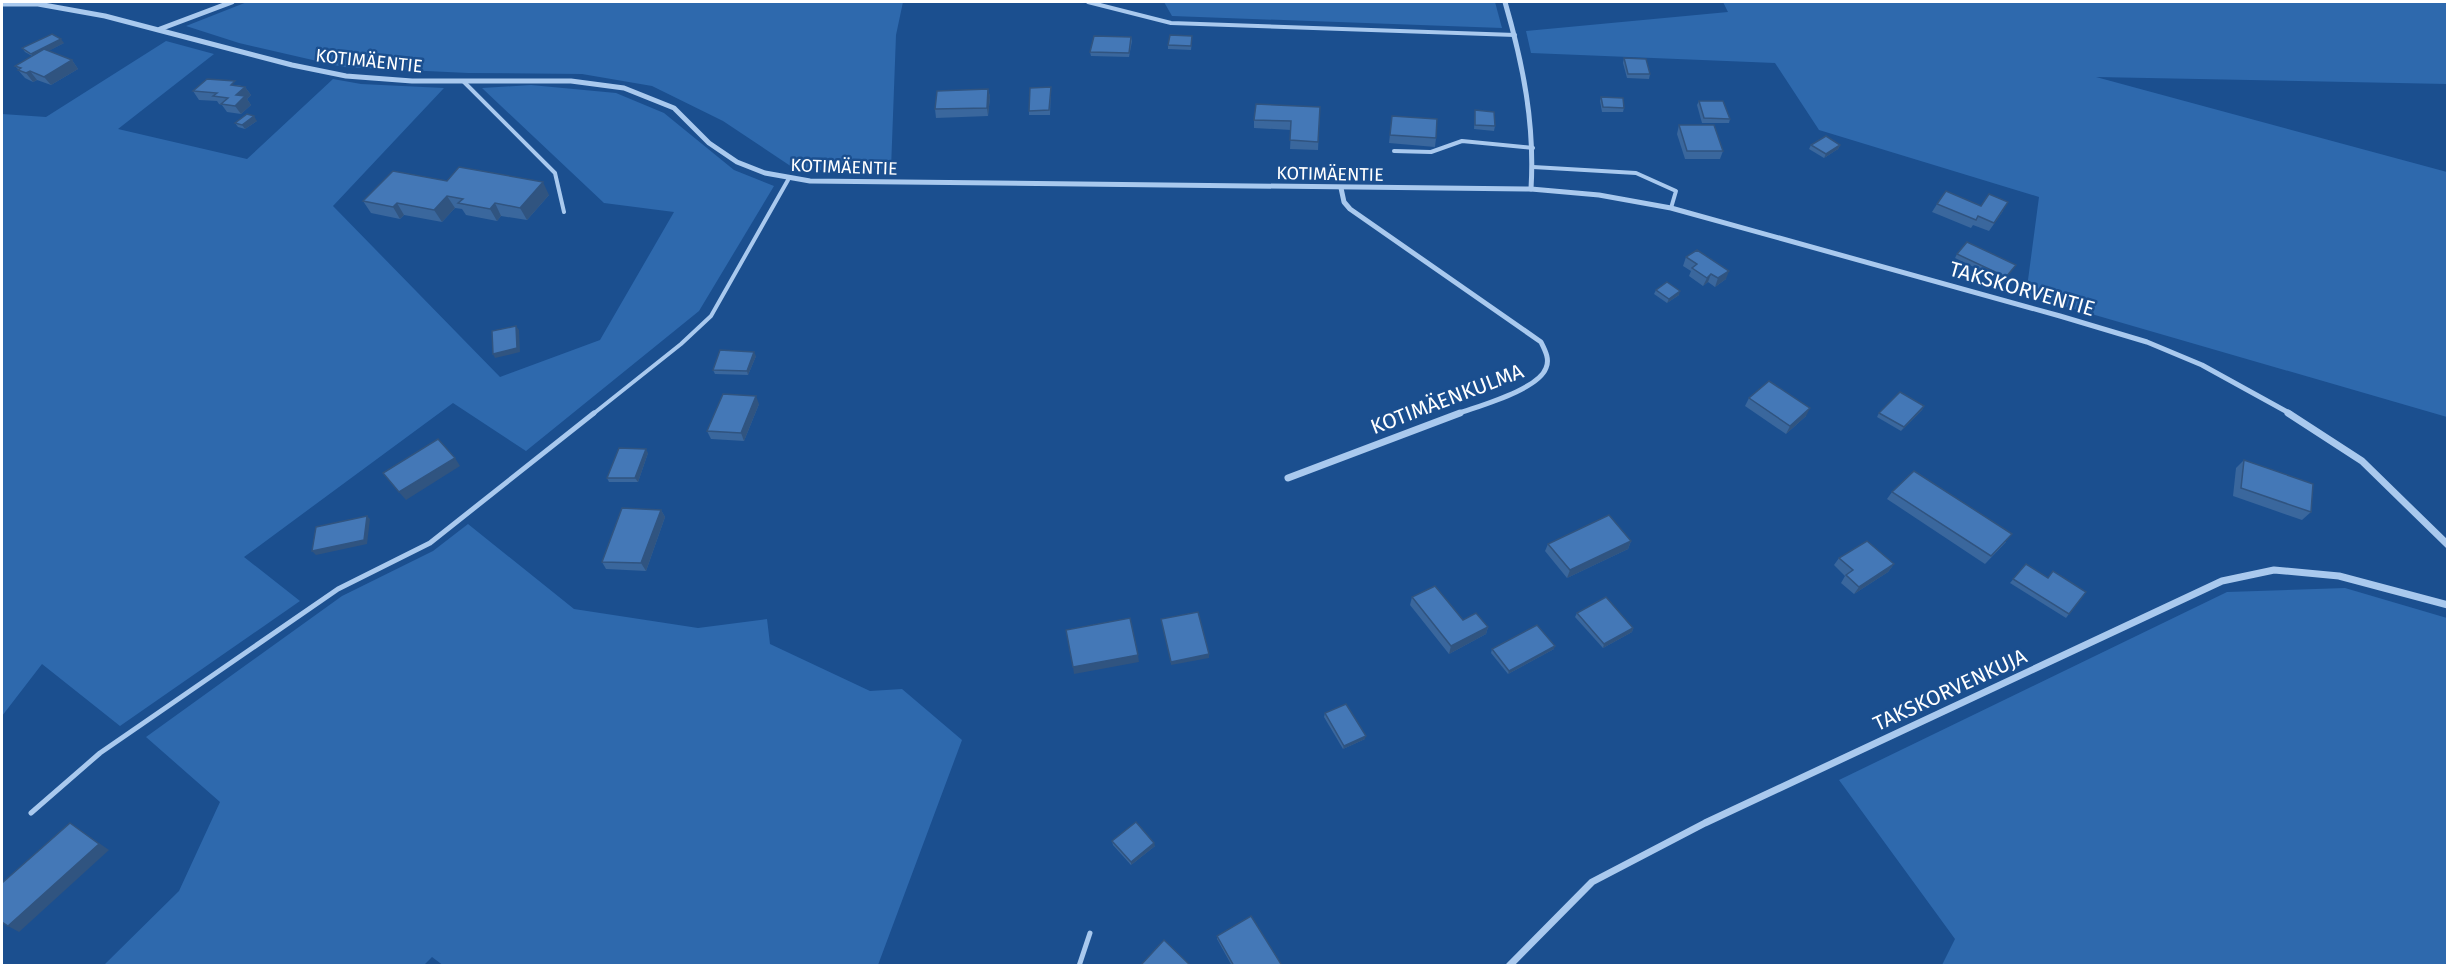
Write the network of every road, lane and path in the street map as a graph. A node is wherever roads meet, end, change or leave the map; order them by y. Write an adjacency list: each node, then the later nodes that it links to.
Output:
1 (232, 2): 5 (street)
2 (1088, 2): 6 (lane)
3 (1505, 2): 6 (street)
4 (2, 4): 5 (street, KOTIMÄENTIE)
5 (159, 29): 7 (street, KOTIMÄENTIE)
6 (1515, 35): 8 (street)
7 (464, 82): 11 (street, KOTIMÄENTIE); 15 (lane)
8 (1533, 148): 9 (lane); 10 (street)
9 (1394, 151)
10 (1533, 166): 13 (street); 14 (lane)
11 (788, 180): 12 (street, KOTIMÄENTIE); 19 (lane)
12 (1341, 188): 13 (street, KOTIMÄENTIE); 16 (street, KOTIMÄENKULMA)
13 (1532, 189): 14 (street, TAKSKORVENTIE)
14 (1671, 208): 17 (street, TAKSKORVENTIE)
15 (564, 212)
16 (1288, 478)
17 (2448, 545)
18 (2448, 605): 22 (street, TAKSKORVENKUJA)
19 (31, 813)
20 (1090, 933): 21 (lane)
21 (1079, 966)
22 (1509, 966)

